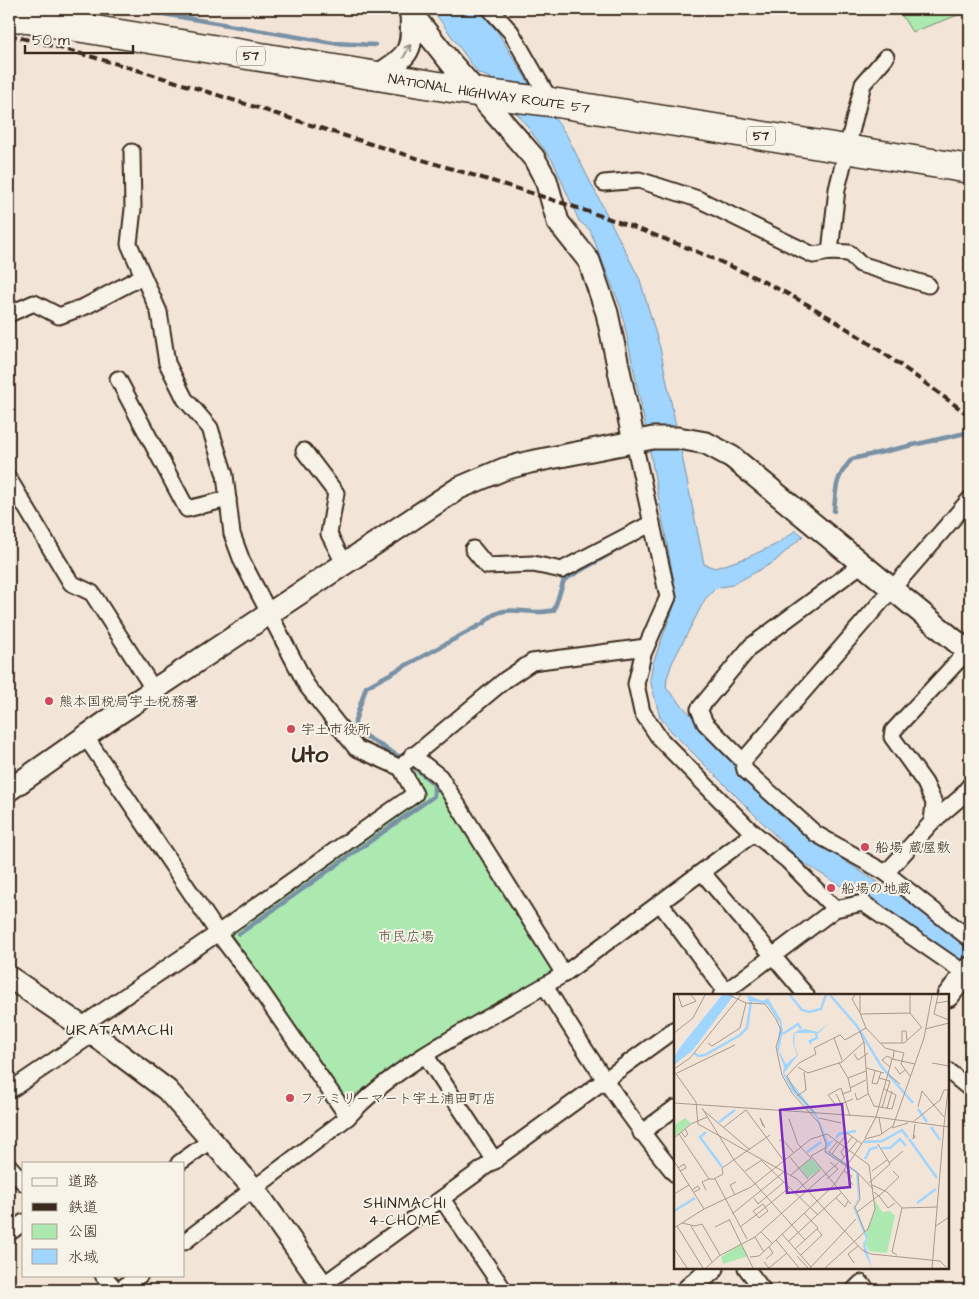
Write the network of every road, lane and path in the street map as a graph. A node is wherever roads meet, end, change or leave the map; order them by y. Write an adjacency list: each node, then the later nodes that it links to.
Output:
1 (490, 9): 7 (street)
2 (410, 10): 5 (street, one-way to 2); 6 (street)
3 (9, 16): 5 (highway, NATIONAL HIGHWAY ROUTE 57 / 57)
4 (886, 57): 8 (street)
5 (377, 76): 6 (highway, NATIONAL HIGHWAY ROUTE 57 / 57)
6 (486, 94): 7 (highway, NATIONAL HIGHWAY ROUTE 57 / 57); 17 (street)
7 (551, 102): 8 (highway, NATIONAL HIGHWAY ROUTE 57 / 57)
8 (846, 149): 10 (highway, NATIONAL HIGHWAY ROUTE 57 / 57); 12 (street)
9 (132, 152): 13 (street)
10 (970, 169)
11 (604, 183): 12 (street)
12 (830, 252): 14 (street)
13 (143, 276): 15 (street); 20 (street)
14 (928, 284)
15 (9, 314)
16 (118, 379): 20 (street)
17 (643, 440): 22 (street); 24 (street); 25 (street)
18 (304, 451): 24 (street)
19 (9, 479): 30 (street)
20 (228, 499): 27 (street)
21 (970, 499): 26 (street)
22 (652, 523): 23 (street); 28 (street)
23 (473, 549)
24 (344, 563): 27 (street)
25 (862, 564): 26 (street); 33 (street)
26 (894, 590): 29 (street); 33 (street)
27 (268, 614): 30 (street); 34 (street)
28 (646, 647): 32 (street); 38 (street)
29 (969, 650): 37 (street)
30 (154, 690): 31 (street)
31 (85, 736): 36 (street); 43 (street)
32 (412, 755): 34 (street); 47 (street)
33 (743, 761): 40 (street)
34 (401, 768): 43 (street)
35 (970, 785): 37 (street)
36 (9, 790)
37 (932, 822): 40 (street)
38 (754, 833): 39 (street); 42 (street)
39 (702, 872): 41 (street); 45 (street)
40 (886, 873): 44 (street)
41 (660, 903): 47 (street); 50 (street)
42 (835, 909): 45 (street); 46 (street)
43 (218, 934): 53 (street); 61 (street)
44 (970, 939)
45 (773, 956): 50 (street); 51 (street)
46 (968, 971): 52 (street)
47 (564, 974): 49 (street)
48 (9, 977): 53 (street)
49 (545, 986): 55 (street); 57 (street)
50 (723, 993)
51 (805, 994)
52 (949, 995)
53 (87, 1030): 59 (street); 63 (street)
54 (674, 1030): 57 (street)
55 (426, 1056): 61 (street); 64 (street)
56 (949, 1072): 58 (street)
57 (604, 1081): 62 (street); 64 (street)
58 (970, 1089)
59 (9, 1091)
60 (674, 1109): 62 (street)
61 (348, 1118): 69 (street)
62 (641, 1133): 67 (street)
63 (210, 1141): 65 (street); 69 (street)
64 (495, 1161): 70 (street)
65 (180, 1162)
66 (9, 1166): 68 (street)
67 (674, 1173)
68 (22, 1181)
69 (255, 1190): 73 (street); 78 (street)
70 (442, 1199): 78 (street); 80 (street)
71 (22, 1223): 72 (street)
72 (9, 1233)
73 (185, 1241)
74 (712, 1269): 81 (street)
75 (747, 1269): 82 (street)
76 (104, 1276): 79 (street)
77 (139, 1276): 79 (street)
78 (321, 1289)
79 (118, 1290)
80 (504, 1290)
81 (688, 1290)
82 (763, 1290)
83 (854, 1290): 84 (street)
84 (867, 1290)

